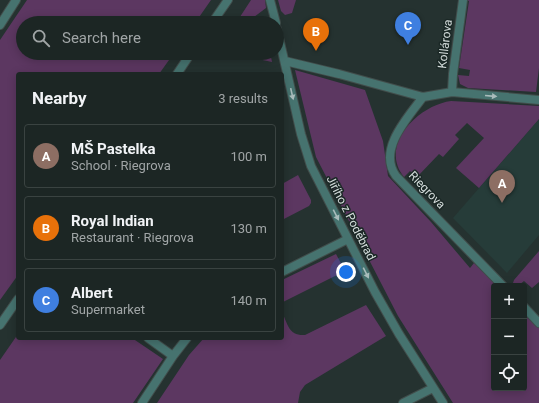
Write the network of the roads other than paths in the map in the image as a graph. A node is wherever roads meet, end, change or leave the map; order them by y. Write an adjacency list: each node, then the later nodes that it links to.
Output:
1 (16, 0): 7 (street)
2 (228, 0): 5 (street)
3 (270, 0): 6 (street)
4 (462, 0): 12 (street, Kollárova)
5 (217, 16)
6 (274, 16)
7 (0, 25)
8 (284, 58): 10 (street, Jiřího z Poděbrad)
9 (186, 60): 11 (street)
10 (285, 62): 13 (street); 15 (street, Jiřího z Poděbrad, one-way to 15)
11 (178, 72)
12 (452, 92): 13 (street); 14 (street, one-way to 14)
13 (423, 97): 17 (street, Riegrova)
14 (539, 100)
15 (348, 238): 16 (street); 25 (street, Jiřího z Poděbrad, one-way to 25)
16 (284, 271)
17 (500, 283)
18 (16, 302): 21 (street)
19 (527, 310): 20 (street)
20 (539, 323)
21 (0, 325)
22 (151, 340): 24 (street)
23 (186, 340): 24 (street)
24 (173, 356): 26 (street)
25 (433, 388): 27 (street); 28 (street, Jiřího z Poděbrad)
26 (142, 403)
27 (403, 403)
28 (443, 403)

